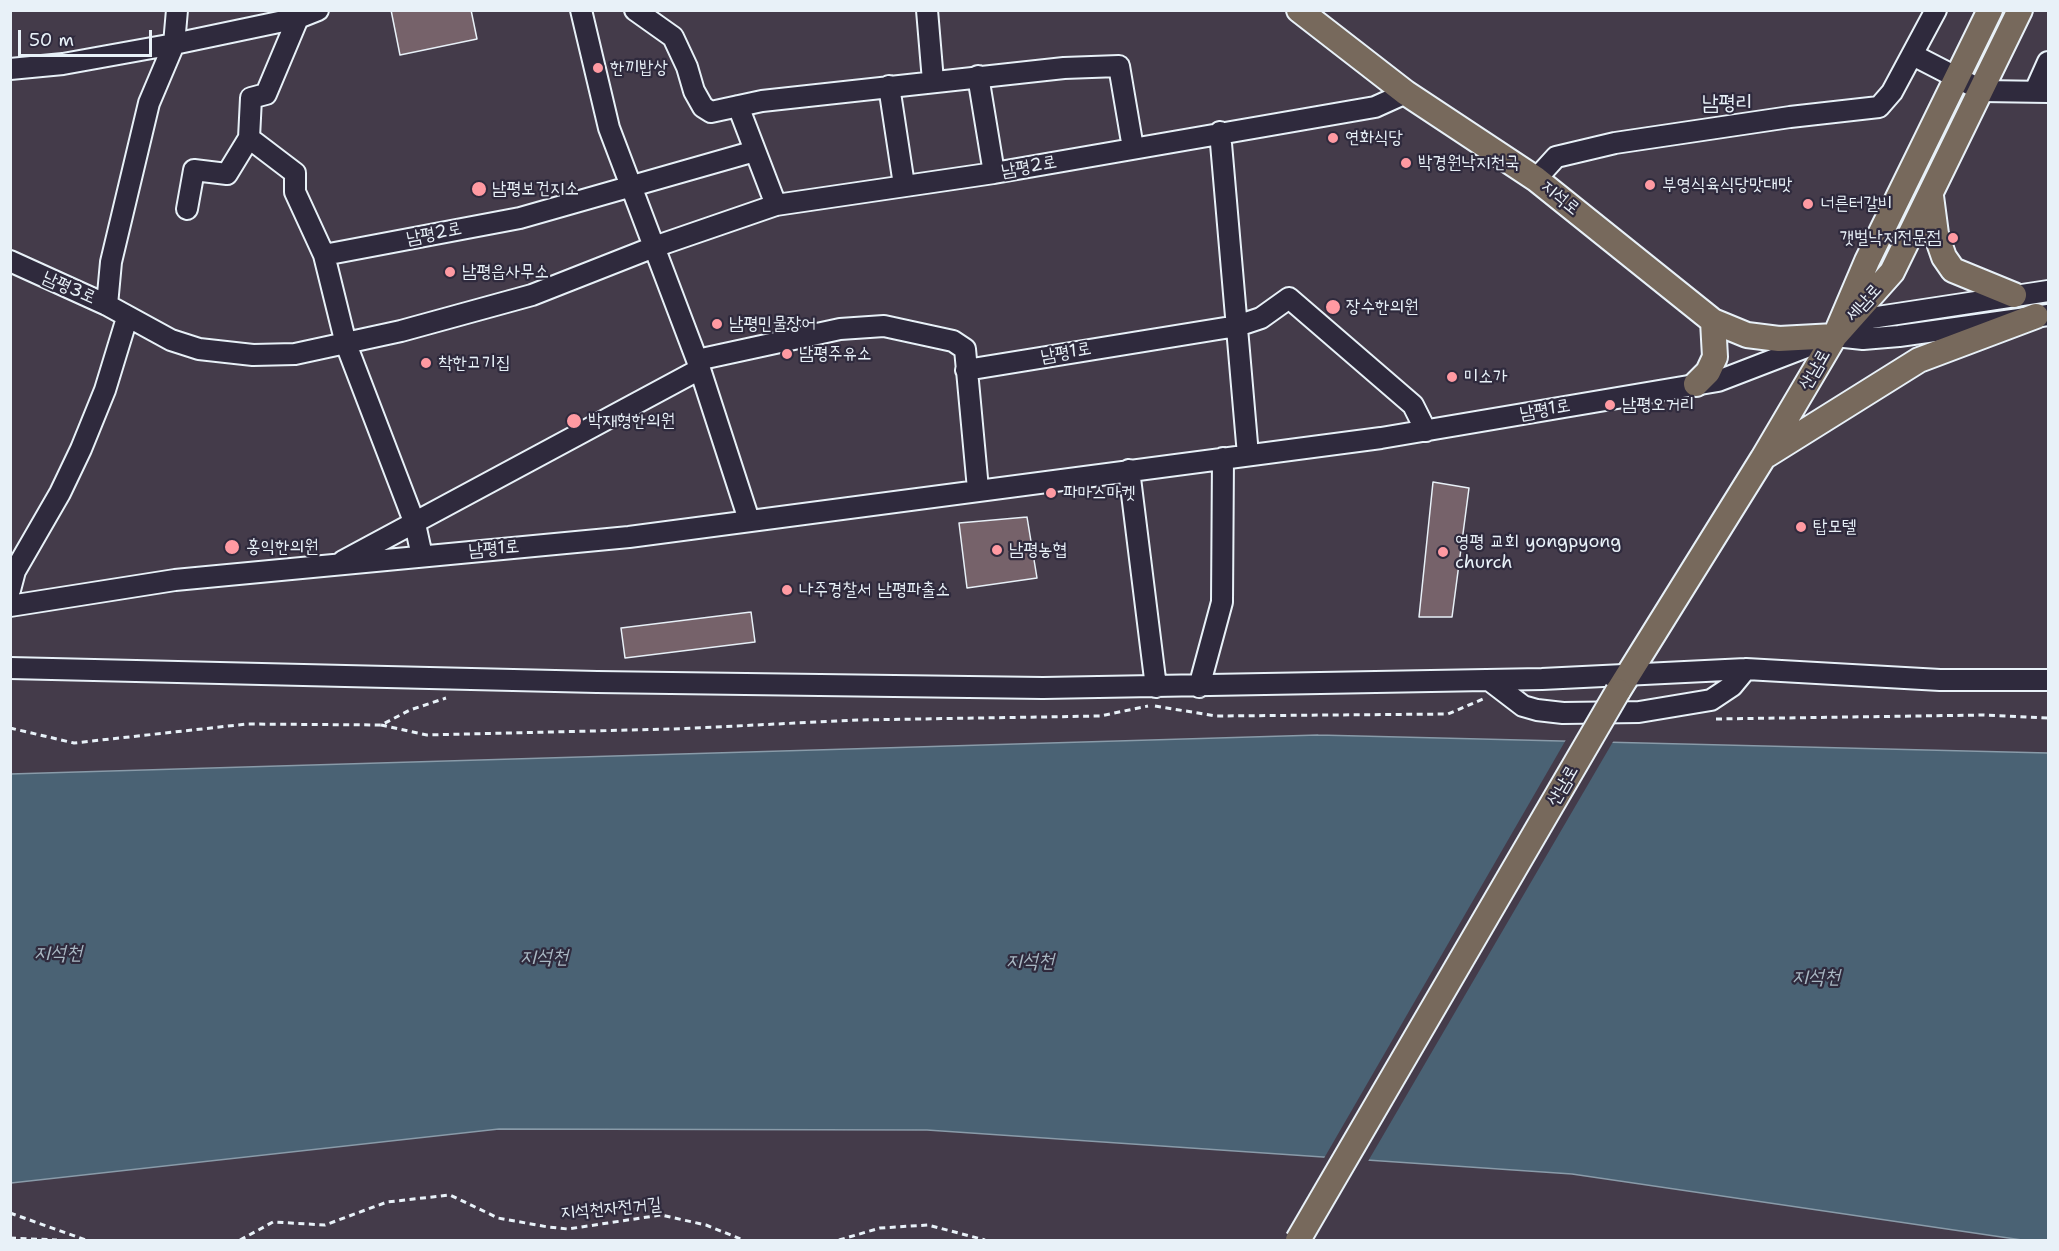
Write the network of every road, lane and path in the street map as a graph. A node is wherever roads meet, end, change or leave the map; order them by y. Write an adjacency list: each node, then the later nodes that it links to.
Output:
1 (177, 10): 11 (street)
2 (318, 10): 10 (street)
3 (581, 10): 30 (street)
4 (635, 10): 22 (street)
5 (927, 10): 17 (street)
6 (1299, 10): 21 (main road, 지석로)
7 (1936, 10): 12 (street)
8 (1990, 10): 16 (main road, 세남로)
9 (2020, 10): 19 (main road, 세남로)
10 (298, 18): 11 (street); 24 (street)
11 (174, 44): 14 (street); 39 (street)
12 (1913, 55): 16 (street); 28 (street)
13 (2049, 62): 20 (street)
14 (10, 69)
15 (978, 76): 17 (street); 25 (street); 27 (street)
16 (1957, 79): 19 (street); 44 (main road, 세남로)
17 (933, 81): 18 (street)
18 (889, 87): 22 (street); 29 (street)
19 (1983, 91): 20 (street); 31 (main road, 세남로)
20 (2042, 92)
21 (1406, 93): 23 (street, 남평2로); 28 (main road, 지석로)
22 (738, 106): 26 (street)
23 (1220, 132): 25 (street, 남평2로); 43 (street)
24 (249, 138): 33 (street); 35 (street)
25 (1133, 148): 27 (street, 남평2로)
26 (755, 151): 30 (street, 남평2로); 32 (street)
27 (994, 173): 29 (street, 남평2로)
28 (1536, 179): 42 (main road, 지석로)
29 (904, 184): 32 (street, 남평2로)
30 (631, 185): 34 (street); 35 (street, 남평2로)
31 (1931, 196): 38 (main road); 44 (main road, 세남로)
32 (776, 205): 34 (street, 남평2로)
33 (187, 208)
34 (654, 247): 45 (street, 남평2로); 46 (street)
35 (324, 255): 45 (street)
36 (10, 261): 39 (street, 남평3로)
37 (2049, 291): 38 (street, 산남로)
38 (2014, 295): 44 (street, 산남로)
39 (108, 305): 41 (street, 남평3로)
40 (2042, 316): 44 (street, 산남로); 52 (main road)
41 (127, 318): 45 (street, 남평2로); 59 (street)
42 (1713, 321): 44 (main road, 지석로); 48 (main road)
43 (1237, 326): 47 (street, 남평1로); 49 (street, 남평1로); 50 (street)
44 (1835, 336): 48 (street, 남평1로); 52 (main road, 산남로)
45 (346, 345): 56 (street)
46 (699, 365): 47 (street); 55 (street); 56 (street)
47 (966, 370): 54 (street)
48 (1696, 384): 49 (street, 남평1로)
49 (1426, 431): 50 (street, 남평1로)
50 (1248, 455): 51 (street, 남평1로)
51 (1223, 458): 53 (street, 남평1로); 67 (street)
52 (1763, 458): 64 (main road, 산남로)
53 (1129, 470): 54 (street, 남평1로); 66 (street)
54 (978, 489): 55 (street, 남평1로)
55 (749, 520): 57 (street, 남평1로)
56 (415, 524): 57 (street); 58 (street)
57 (422, 556): 58 (street, 남평1로)
58 (330, 567): 60 (street, 남평1로)
59 (10, 590)
60 (10, 606)
61 (10, 668): 66 (street)
62 (1746, 669): 63 (street); 64 (street); 65 (street)
63 (2049, 680)
64 (1623, 682): 65 (street); 81 (main road, 산남로, bridge)
65 (1495, 685): 67 (street); 71 (path)
66 (1156, 687): 67 (street)
67 (1199, 687)
68 (449, 697): 71 (path)
69 (2049, 718): 70 (path)
70 (1713, 719)
71 (381, 725): 72 (path)
72 (10, 728)
73 (10, 1213): 76 (path)
74 (10, 1238): 75 (path)
75 (57, 1240)
76 (86, 1240)
77 (240, 1240): 78 (path, 지석천자전거길)
78 (743, 1240)
79 (839, 1240): 80 (path)
80 (985, 1240)
81 (1298, 1240)

